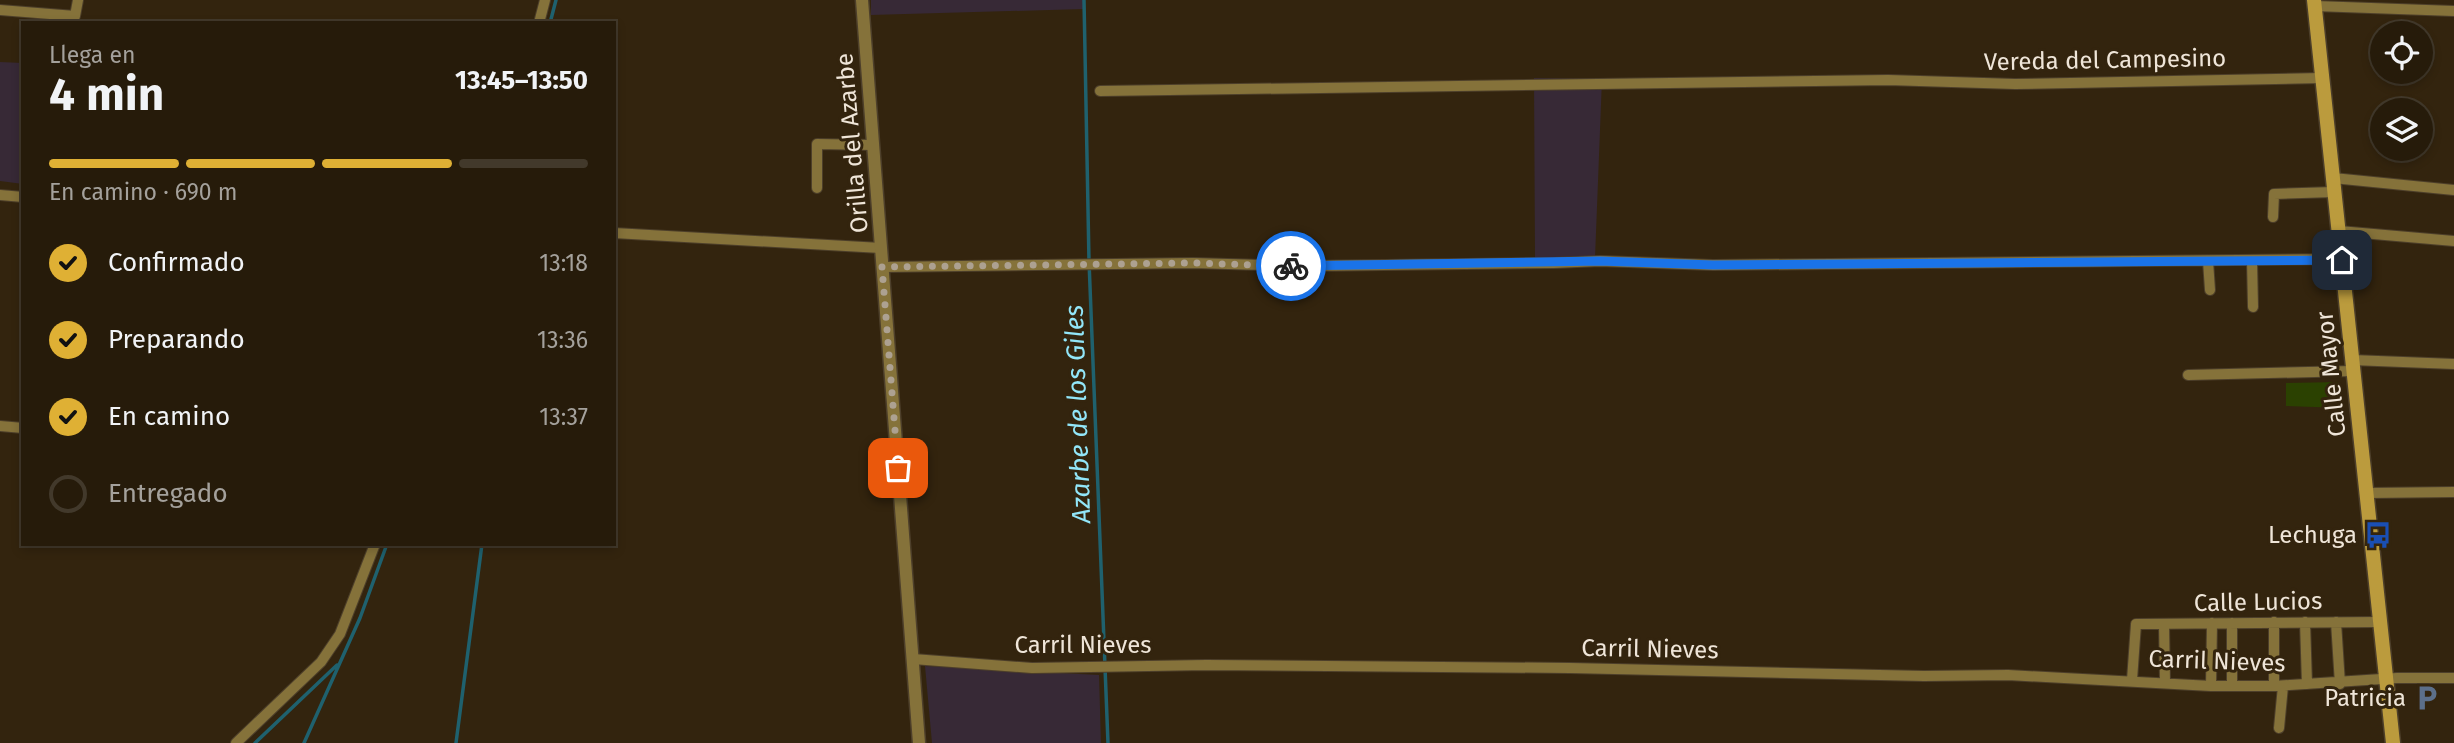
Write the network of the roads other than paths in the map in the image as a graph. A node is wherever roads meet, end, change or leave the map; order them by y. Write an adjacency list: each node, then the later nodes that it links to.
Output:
1 (78, 0): 5 (street)
2 (545, 0): 7 (street)
3 (862, 0): 10 (street, Orilla del Azarbe)
4 (2315, 3): 6 (street); 8 (main road, Calle Mayor)
5 (0, 10)
6 (2454, 11)
7 (540, 21)
8 (2322, 78): 9 (street, Vereda del Campesino); 11 (main road, Calle Mayor)
9 (1100, 91)
10 (873, 145): 12 (street); 20 (street, Orilla del Azarbe)
11 (2334, 185): 13 (street); 16 (street); 17 (main road, Calle Mayor)
12 (817, 188)
13 (2454, 190)
14 (0, 195): 15 (street)
15 (21, 197)
16 (2273, 217)
17 (2339, 231): 19 (street); 21 (main road, Calle Mayor)
18 (616, 233): 20 (street)
19 (2454, 241)
20 (881, 248): 24 (street, Orilla del Azarbe)
21 (2342, 260): 23 (street); 28 (main road, Calle Mayor)
22 (2208, 261): 23 (street); 24 (street); 25 (street)
23 (2252, 261): 26 (street)
24 (882, 267): 42 (street, Orilla del Azarbe)
25 (2210, 290)
26 (2253, 307)
27 (2454, 364): 28 (street)
28 (2353, 366): 29 (street); 33 (main road, Calle Mayor)
29 (2188, 376)
30 (0, 426): 31 (street)
31 (21, 428)
32 (2454, 492): 33 (street)
33 (2367, 493): 38 (main road, Calle Mayor)
34 (374, 546): 53 (street)
35 (2274, 622): 36 (street, Calle Lucios); 40 (street, Calle Lucios); 51 (street)
36 (2305, 622): 37 (street, Calle Lucios); 47 (street)
37 (2336, 622): 38 (street, Calle Lucios); 48 (street)
38 (2380, 622): 45 (main road, Calle Mayor)
39 (2212, 623): 40 (street, Calle Lucios); 41 (street, Calle Lucios); 49 (street)
40 (2232, 623): 50 (street)
41 (2164, 624): 44 (street, Calle Lucios); 46 (street)
42 (913, 659): 44 (street, Carril Nieves); 54 (street, Orilla del Azarbe)
43 (2454, 678): 45 (street, Carril Nieves)
44 (2132, 680): 46 (street, Carril Nieves)
45 (2386, 680): 48 (street, Carril Nieves); 55 (main road, Calle Mayor)
46 (2165, 682): 49 (street, Carril Nieves)
47 (2307, 684): 48 (street, Carril Nieves); 51 (street, Carril Nieves)
48 (2340, 684)
49 (2211, 686): 50 (street, Carril Nieves)
50 (2232, 686): 51 (street, Carril Nieves)
51 (2278, 686): 52 (street)
52 (2279, 729)
53 (236, 743)
54 (919, 743)
55 (2393, 743)

